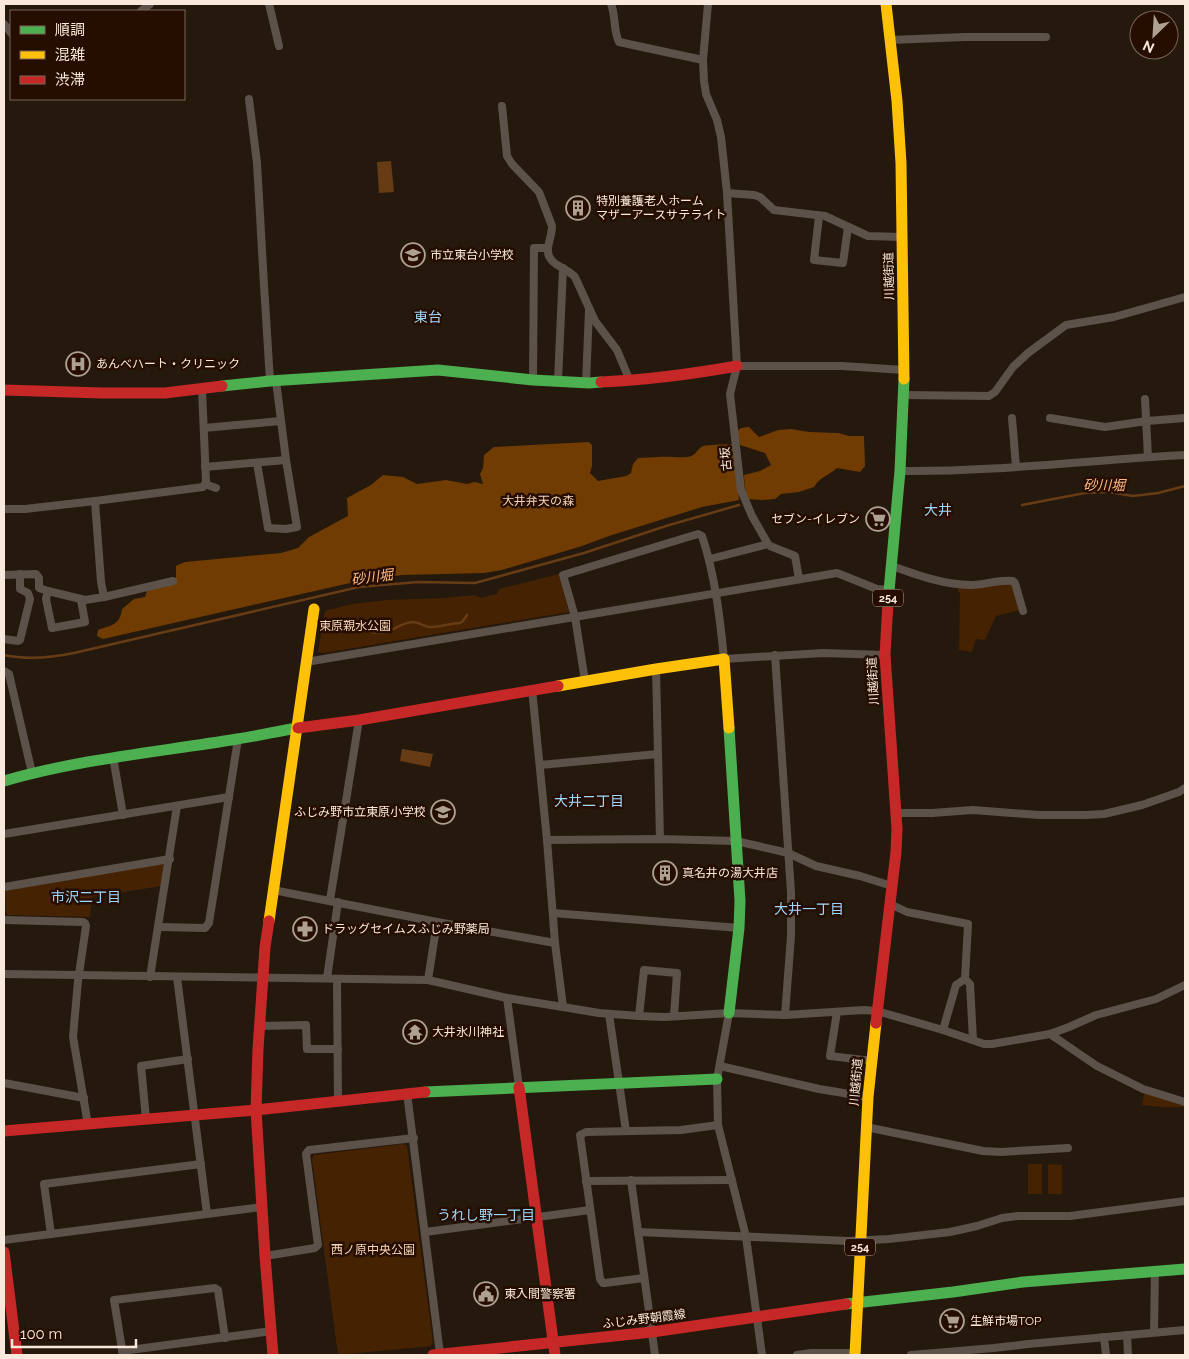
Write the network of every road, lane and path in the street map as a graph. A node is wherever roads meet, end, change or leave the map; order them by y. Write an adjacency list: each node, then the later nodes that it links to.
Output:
1 (269, 4): 7 (street)
2 (611, 4): 8 (street)
3 (708, 4): 8 (street, 古坂)
4 (886, 4): 6 (main road, 川越街道 / 254)
5 (1046, 37): 6 (street)
6 (890, 40): 14 (main road, 川越街道 / 254)
7 (279, 46)
8 (703, 60): 11 (street, 古坂)
9 (249, 99): 22 (street)
10 (502, 106): 15 (street)
11 (727, 193): 12 (street); 19 (street, 古坂)
12 (819, 216): 13 (street); 13 (street)
13 (848, 227): 14 (street)
14 (902, 237): 20 (main road, 川越街道 / 254)
15 (548, 248): 16 (street); 21 (street)
16 (563, 268): 18 (street); 24 (street)
17 (1185, 298): 28 (street)
18 (590, 307): 23 (street); 25 (street)
19 (737, 366): 20 (street); 23 (main road); 47 (street, 古坂)
20 (904, 370): 28 (main road, 川越街道 / 254)
21 (533, 380): 22 (main road); 24 (main road)
22 (273, 381): 27 (main road); 33 (street)
23 (630, 381): 25 (main road)
24 (558, 382): 25 (main road)
25 (586, 383)
26 (4, 390): 27 (main road)
27 (202, 390): 35 (street)
28 (903, 395): 42 (main road, 川越街道 / 254)
29 (1145, 399): 34 (street)
30 (1012, 418): 41 (street)
31 (1050, 418): 34 (street)
32 (1185, 418): 34 (street)
33 (280, 421): 35 (street); 38 (street)
34 (1147, 421): 37 (street)
35 (204, 428): 40 (street)
36 (1185, 455): 37 (street)
37 (1148, 457): 41 (street)
38 (286, 460): 39 (street); 39 (street)
39 (257, 463): 40 (street)
40 (206, 466): 43 (street)
41 (1016, 467): 42 (street)
42 (900, 471): 49 (main road, 川越街道 / 254)
43 (205, 484): 44 (street); 45 (street)
44 (216, 488)
45 (95, 501): 46 (street); 57 (street)
46 (4, 509)
47 (768, 544): 48 (street); 52 (street)
48 (710, 559): 56 (street); 61 (street)
49 (892, 566): 54 (main road, 川越街道 / 254); 60 (street)
50 (20, 574): 51 (street); 55 (street); 62 (street)
51 (4, 575)
52 (799, 579): 54 (street); 56 (street)
53 (173, 581): 57 (street)
54 (889, 590): 63 (main road, 川越街道 / 254)
55 (48, 591): 58 (street); 58 (street)
56 (716, 594): 61 (street); 65 (street)
57 (104, 598): 58 (street)
58 (82, 600)
59 (314, 609): 66 (main road)
60 (1023, 611)
61 (575, 617): 66 (street); 69 (street)
62 (4, 639)
63 (884, 654): 64 (street); 82 (main road, 川越街道 / 254)
64 (775, 655): 65 (street); 88 (street)
65 (724, 659): 67 (main road); 87 (main road)
66 (306, 662): 72 (main road)
67 (656, 669): 69 (main road); 74 (street)
68 (4, 671): 77 (street)
69 (585, 681): 70 (main road)
70 (532, 690): 71 (main road); 76 (street)
71 (359, 720): 72 (main road); 93 (street)
72 (296, 728): 73 (main road); 92 (main road)
73 (238, 739): 75 (main road); 80 (street)
74 (658, 754): 76 (street); 85 (street)
75 (113, 757): 77 (main road); 83 (street)
76 (540, 764): 86 (street)
77 (32, 773): 78 (main road)
78 (4, 781)
79 (1185, 788): 82 (street)
80 (229, 797): 81 (street); 98 (street)
81 (177, 806): 83 (street); 89 (street)
82 (896, 813): 90 (main road, 川越街道 / 254)
83 (123, 815): 84 (street)
84 (4, 834)
85 (660, 839): 86 (street); 87 (street)
86 (547, 840): 95 (street)
87 (736, 841): 88 (street); 99 (main road)
88 (788, 853): 90 (street); 117 (street)
89 (170, 859): 91 (street); 98 (street)
90 (892, 886): 94 (main road, 川越街道 / 254)
91 (4, 887)
92 (273, 890): 93 (street); 105 (main road)
93 (334, 901): 97 (street); 106 (street)
94 (890, 904): 108 (street); 113 (main road, 川越街道 / 254)
95 (554, 913): 99 (street); 100 (street)
96 (4, 920): 102 (street)
97 (437, 922): 100 (street); 109 (street)
98 (158, 927): 103 (street)
99 (739, 928): 115 (main road)
100 (555, 943): 112 (street)
101 (4, 974): 102 (street)
102 (79, 976): 103 (street); 134 (street)
103 (150, 977): 104 (street)
104 (177, 977): 105 (street); 125 (street)
105 (262, 978): 106 (street); 120 (main road)
106 (327, 978): 107 (street)
107 (337, 979): 109 (street); 124 (street)
108 (965, 979): 121 (street); 123 (street)
109 (428, 980): 111 (street)
110 (1185, 985): 122 (street)
111 (507, 998): 112 (street); 131 (street)
112 (562, 1007): 116 (street)
113 (877, 1011): 114 (street); 121 (street); 126 (main road, 川越街道 / 254)
114 (838, 1012): 117 (street); 126 (street)
115 (729, 1013): 117 (street); 119 (street); 127 (street)
116 (609, 1014): 118 (street); 130 (street)
117 (785, 1015)
118 (638, 1016): 119 (street); 119 (street)
119 (674, 1016)
120 (259, 1026): 124 (street); 137 (main road)
121 (943, 1030): 123 (street)
122 (1050, 1034): 123 (street); 136 (street)
123 (974, 1040)
124 (338, 1049): 135 (street)
125 (188, 1059): 138 (street); 139 (street)
126 (872, 1061): 133 (main road, 川越街道 / 254)
127 (720, 1066): 128 (street); 133 (street)
128 (718, 1080): 130 (main road); 141 (street)
129 (4, 1083): 134 (street)
130 (619, 1084): 131 (main road); 144 (street)
131 (519, 1087): 132 (main road); 155 (main road)
132 (407, 1093): 135 (main road); 145 (street)
133 (868, 1097): 142 (main road, 川越街道 / 254)
134 (84, 1098): 140 (street)
135 (338, 1101): 137 (main road)
136 (1185, 1102)
137 (256, 1110): 138 (main road); 152 (main road)
138 (196, 1115): 139 (main road); 147 (street)
139 (146, 1119): 140 (main road)
140 (88, 1124): 143 (main road)
141 (718, 1125): 144 (street); 149 (street)
142 (866, 1127): 146 (street); 161 (main road, 川越街道 / 254)
143 (4, 1131)
144 (626, 1131): 150 (street)
145 (414, 1138): 156 (street); 163 (street)
146 (1068, 1148)
147 (201, 1164): 154 (street); 158 (street)
148 (631, 1180): 149 (street); 150 (street); 157 (street)
149 (732, 1180): 159 (street)
150 (586, 1181): 153 (street)
151 (1185, 1201): 161 (street)
152 (262, 1206): 154 (street); 163 (main road)
153 (590, 1210): 155 (street); 166 (street)
154 (208, 1214): 158 (street)
155 (536, 1216): 156 (street); 177 (main road)
156 (425, 1232): 182 (street)
157 (638, 1232): 159 (street); 166 (street)
158 (50, 1234): 160 (street)
159 (746, 1237): 161 (street); 169 (street)
160 (4, 1240)
161 (860, 1241): 167 (main road, 川越街道 / 254)
162 (4, 1252): 168 (main road)
163 (265, 1256): 171 (main road)
164 (1185, 1269): 165 (main road, ふじみ野朝霞線)
165 (1155, 1270): 167 (main road, ふじみ野朝霞線); 173 (street)
166 (644, 1278): 172 (street)
167 (857, 1302): 169 (main road, ふじみ野朝霞線); 179 (main road, 川越街道 / 254)
168 (8, 1317): 180 (main road)
169 (756, 1317): 172 (main road, ふじみ野朝霞線); 185 (street)
170 (1185, 1330): 173 (street)
171 (272, 1332): 176 (street); 181 (main road)
172 (652, 1332): 177 (main road, ふじみ野朝霞線); 184 (street)
173 (1154, 1332): 174 (street)
174 (1128, 1335): 175 (street); 189 (street)
175 (1104, 1337): 187 (street); 188 (street)
176 (225, 1338): 178 (street); 178 (street)
177 (553, 1343): 182 (main road, ふじみ野朝霞線); 183 (main road)
178 (122, 1353)
179 (855, 1354): 186 (street)
180 (17, 1355)
181 (274, 1355)
182 (437, 1355)
183 (554, 1355)
184 (655, 1355)
185 (762, 1355)
186 (797, 1355)
187 (911, 1355)
188 (1106, 1355)
189 (1128, 1355)

